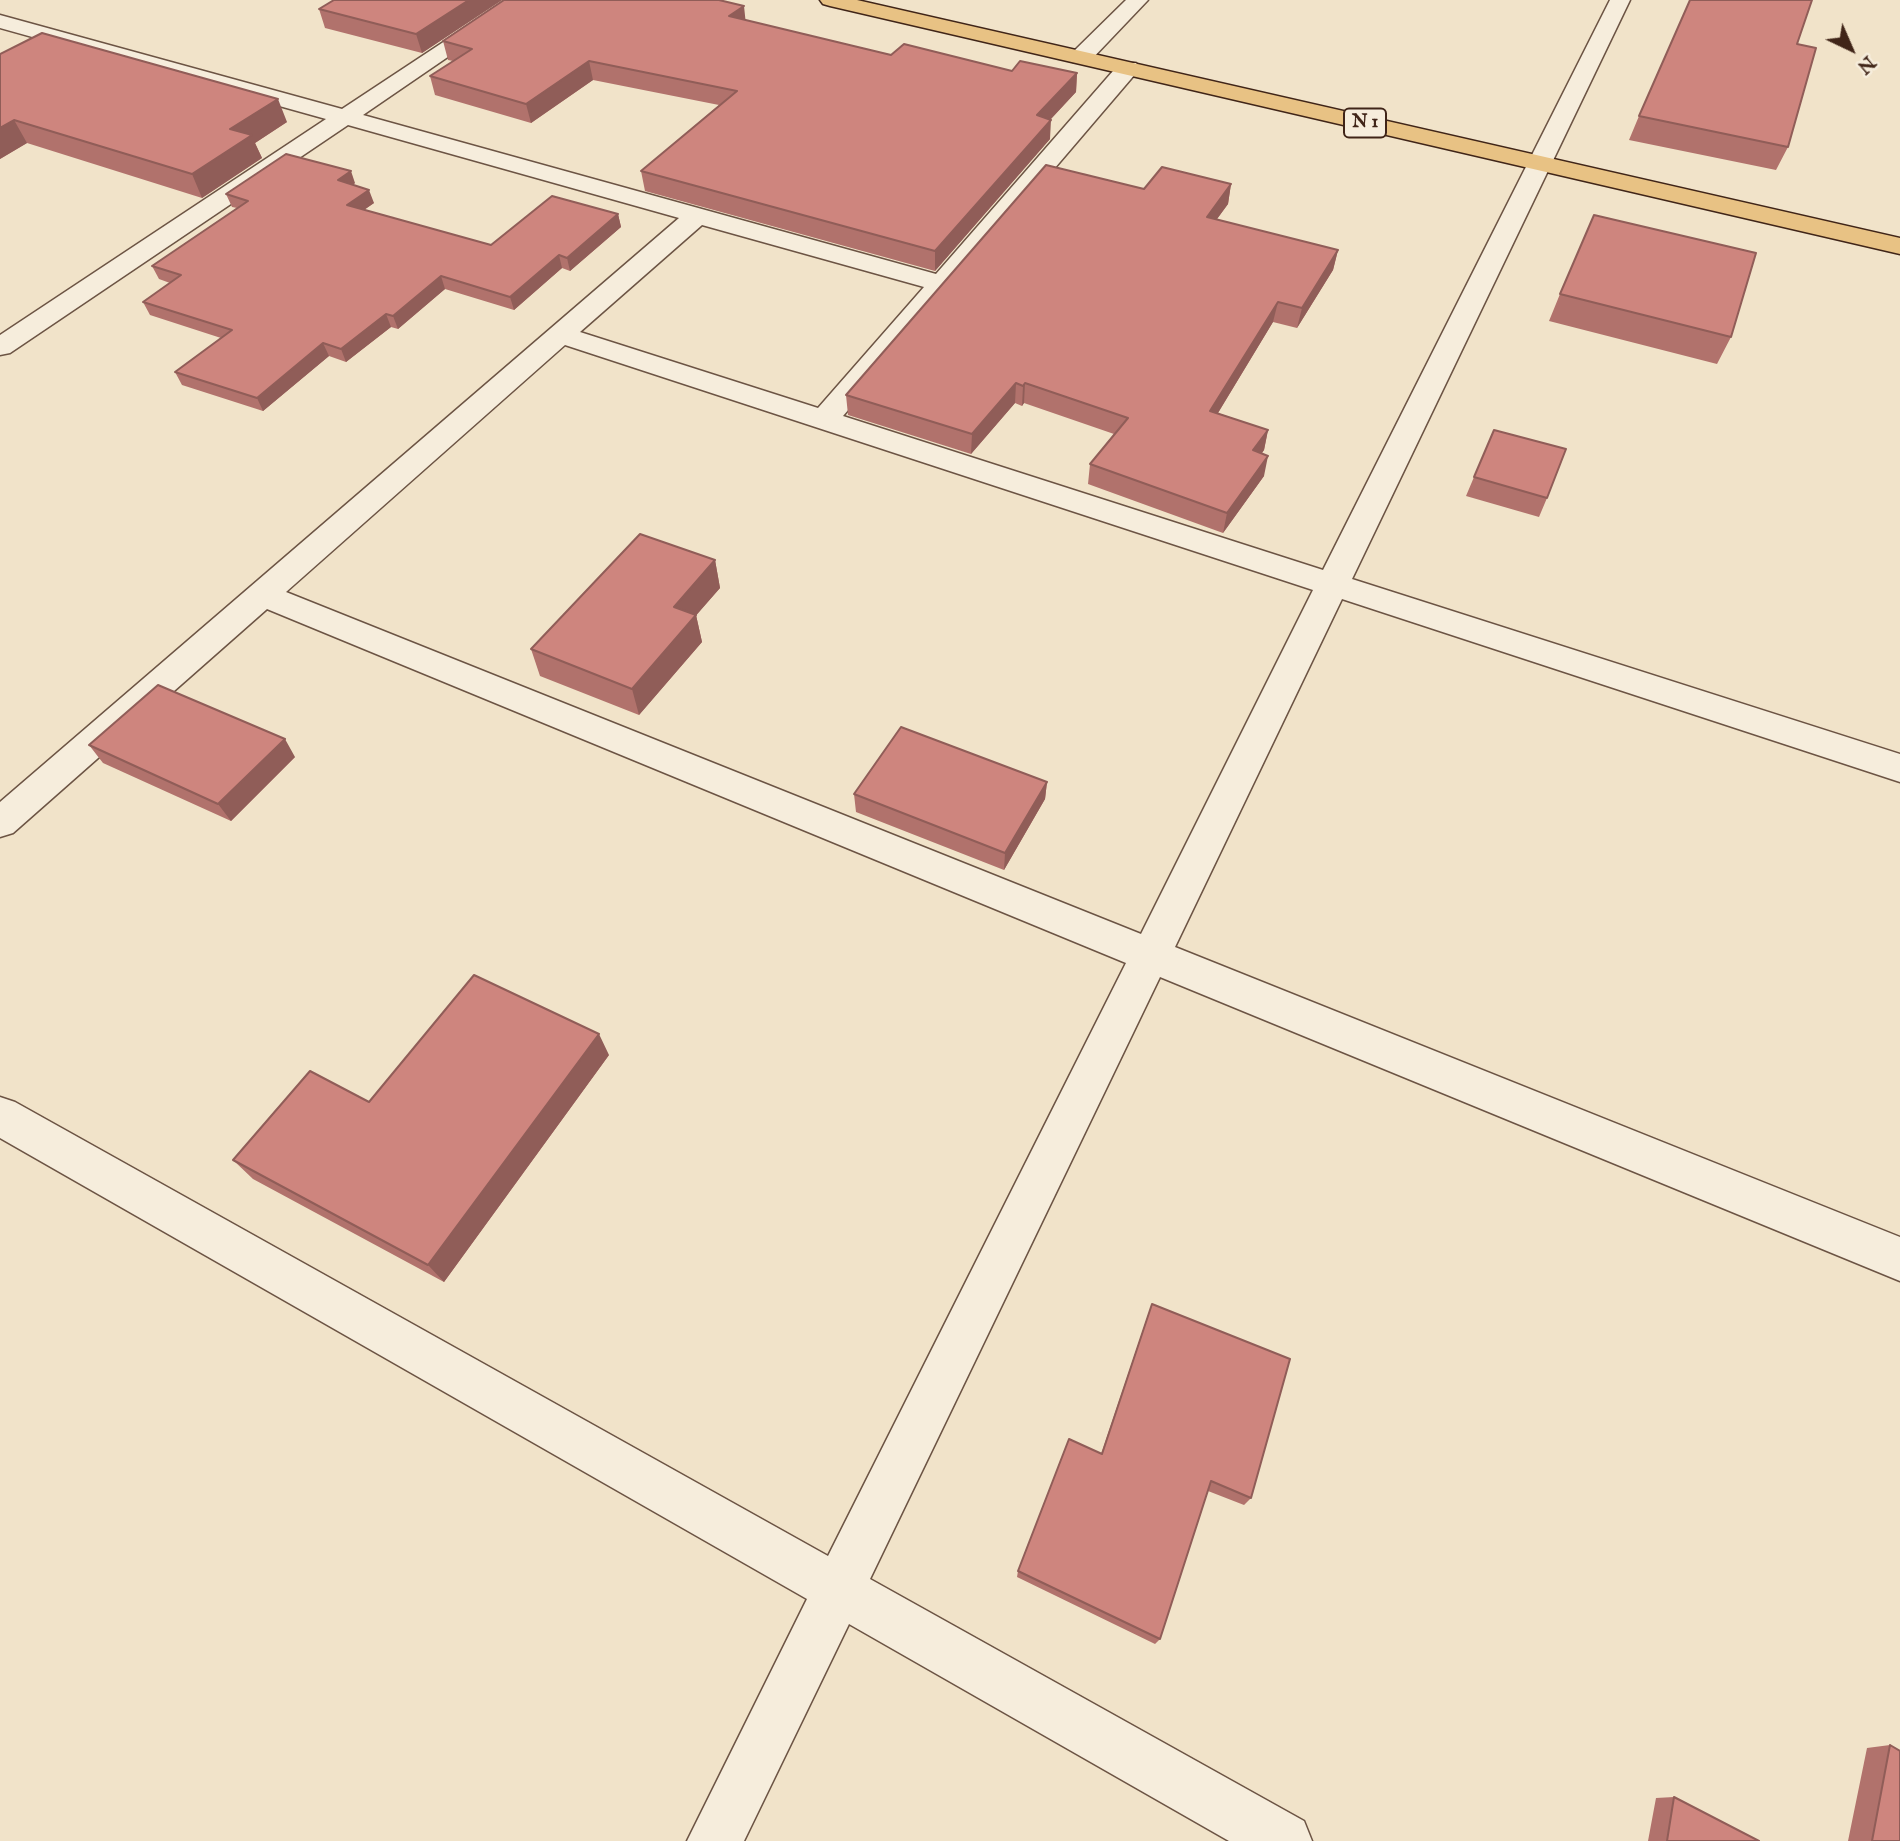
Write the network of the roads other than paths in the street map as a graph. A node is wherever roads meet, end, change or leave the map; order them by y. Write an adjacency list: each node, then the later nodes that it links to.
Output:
1 (521, 0): 10 (street)
2 (830, 0): 8 (highway, N 1)
3 (1138, 0): 8 (street)
4 (1620, 0): 11 (street)
5 (0, 21): 6 (street)
6 (63, 39): 7 (street); 10 (street)
7 (32, 56)
8 (1081, 57): 9 (highway, N 1)
9 (1128, 68): 11 (highway, N 1); 14 (street)
10 (345, 118): 12 (street); 16 (street)
11 (1540, 163): 13 (highway, N 1); 18 (street)
12 (697, 216): 14 (street); 15 (street)
13 (1900, 246)
14 (942, 284): 17 (street)
15 (561, 335): 17 (street); 19 (street)
16 (0, 347)
17 (824, 420): 18 (street)
18 (1333, 584): 20 (street); 22 (street)
19 (263, 594): 21 (street); 22 (street)
20 (1900, 768)
21 (0, 823)
22 (1151, 955): 24 (street); 25 (street)
23 (0, 1116): 25 (street)
24 (1900, 1259)
25 (839, 1590): 26 (street); 27 (street)
26 (715, 1841)
27 (1284, 1841)

